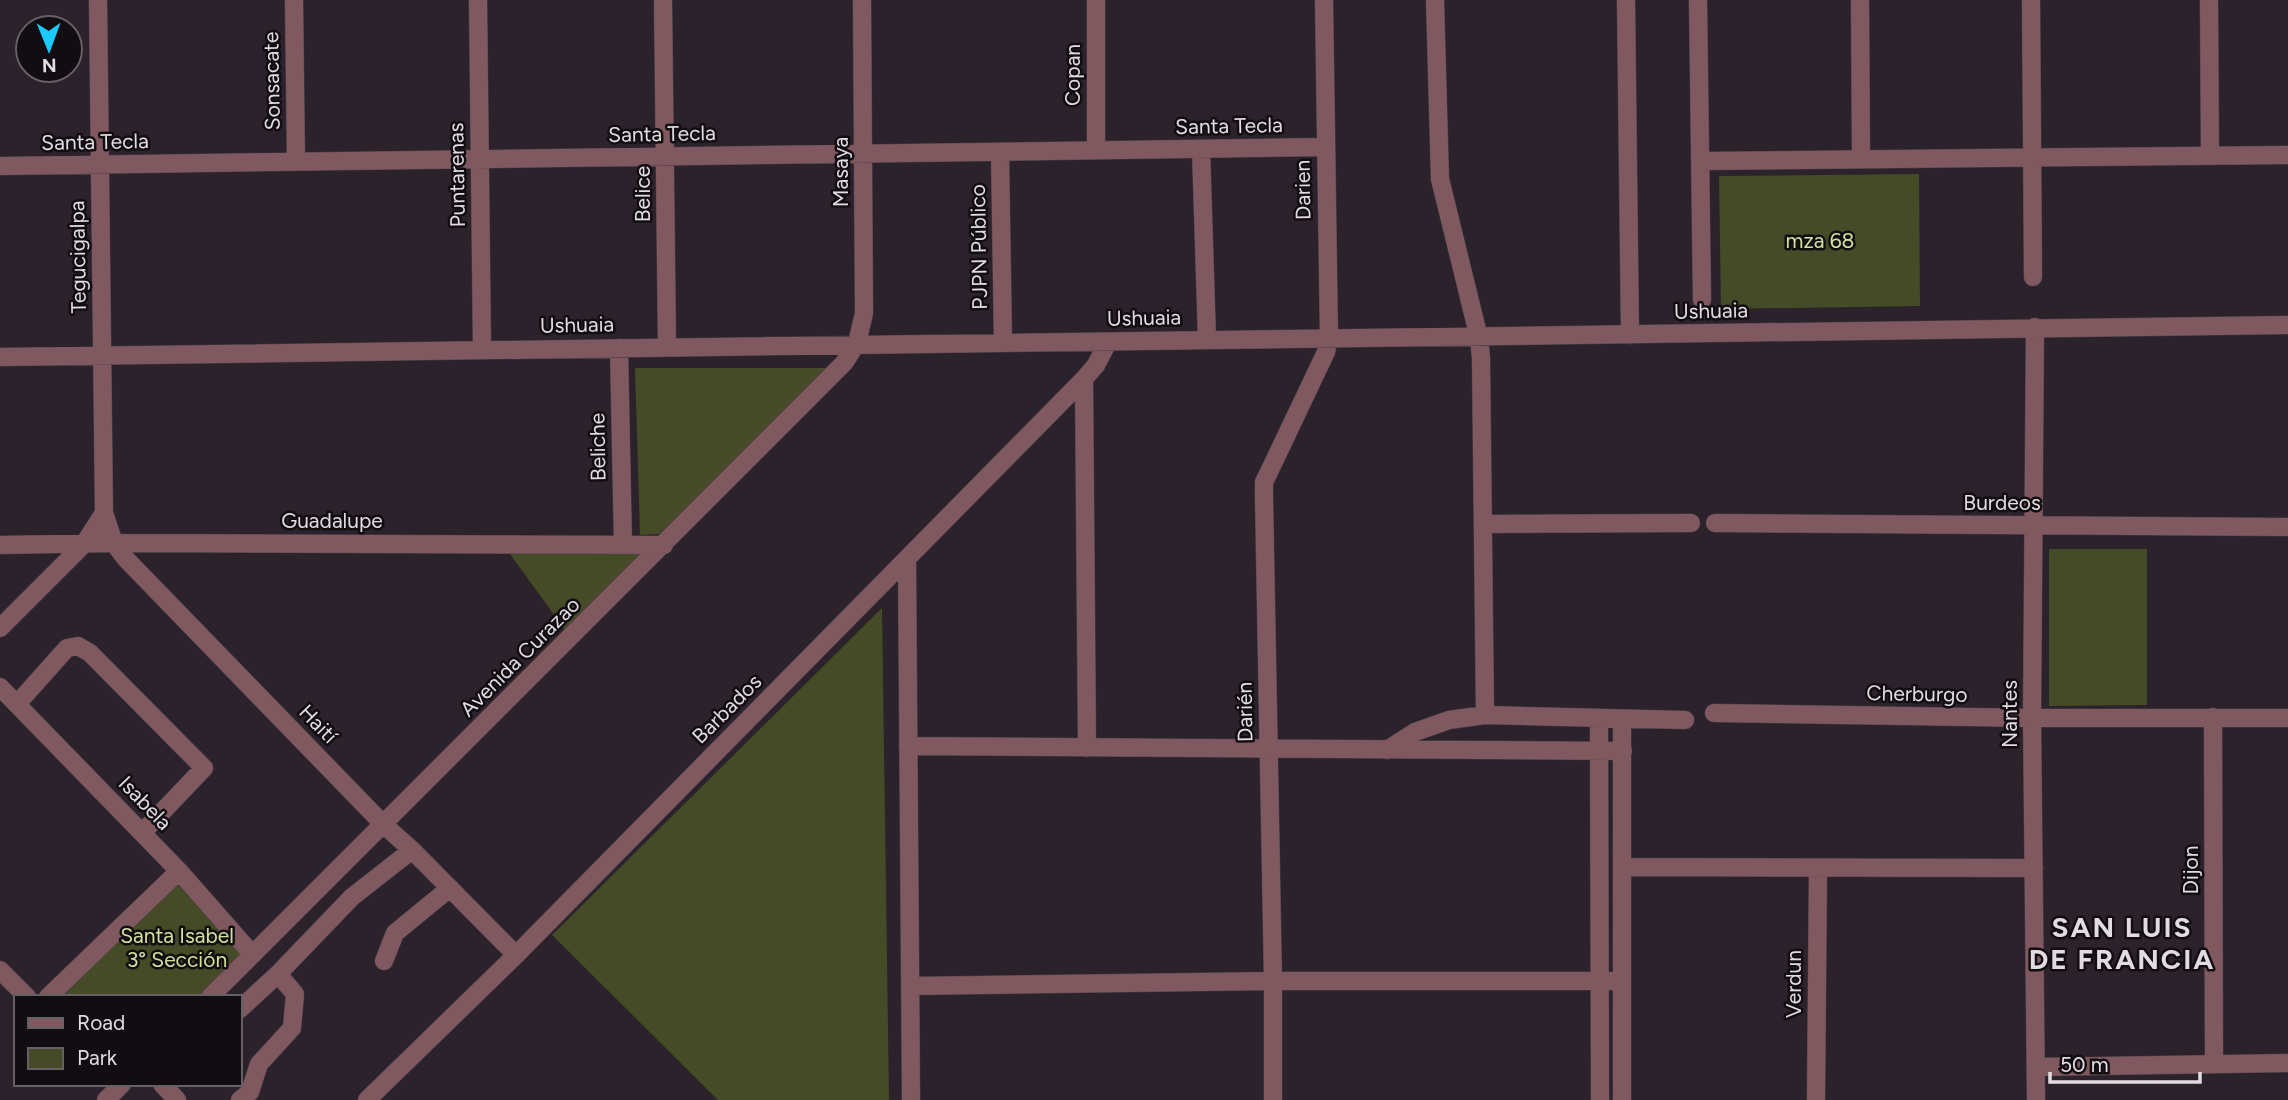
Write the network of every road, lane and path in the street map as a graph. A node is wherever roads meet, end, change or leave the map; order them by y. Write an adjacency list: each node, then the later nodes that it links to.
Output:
1 (98, 0): 27 (street, Tegucigalpa)
2 (293, 0): 26 (street, Sonsacate)
3 (478, 0): 23 (street, Puntarenas)
4 (663, 0): 20 (street, Belice)
5 (862, 0): 18 (street, Masaya)
6 (1096, 0): 16 (street, Copan)
7 (1324, 0): 14 (street, Darien)
8 (1435, 0): 35 (street)
9 (1626, 0): 33 (street)
10 (1698, 0): 25 (street)
11 (1860, 0): 24 (street)
12 (2031, 0): 22 (street)
13 (2209, 0): 21 (street)
14 (1325, 147): 15 (street, Santa Tecla); 34 (street, Darien)
15 (1201, 149): 16 (street, Santa Tecla); 36 (street)
16 (1096, 150): 17 (street, Santa Tecla)
17 (1000, 152): 18 (street, Santa Tecla); 37 (street, PJPN Público)
18 (864, 154): 20 (street, Santa Tecla); 39 (street, Masaya)
19 (2288, 155): 21 (street)
20 (666, 156): 23 (street, Santa Tecla); 40 (street, Belice)
21 (2210, 156): 22 (street)
22 (2032, 157): 24 (street); 29 (street)
23 (480, 159): 26 (street, Santa Tecla); 42 (street, Puntarenas)
24 (1861, 159): 25 (street)
25 (1700, 161): 30 (street)
26 (296, 162): 27 (street, Santa Tecla)
27 (100, 165): 28 (street, Santa Tecla); 43 (street, Tegucigalpa)
28 (0, 166)
29 (2033, 276)
30 (1702, 300)
31 (2288, 325): 32 (street, Ushuaia)
32 (2035, 327): 33 (street, Ushuaia); 50 (street, Nantes)
33 (1630, 335): 35 (street, Ushuaia)
34 (1329, 338): 35 (street, Ushuaia); 36 (street, Ushuaia); 71 (street, Darién)
35 (1479, 338): 49 (street)
36 (1207, 339): 38 (street, Ushuaia)
37 (1003, 342): 38 (street, Ushuaia); 39 (street, Ushuaia)
38 (1108, 342): 45 (street, Barbados)
39 (857, 343): 40 (street, Ushuaia); 56 (street, Avenida Curazao)
40 (667, 346): 41 (street, Ushuaia)
41 (619, 348): 42 (street, Ushuaia); 55 (street, Beliche)
42 (482, 349): 43 (street, Ushuaia)
43 (102, 356): 44 (street, Ushuaia); 46 (street, Tegucigalpa)
44 (0, 357)
45 (1084, 379): 57 (street, Barbados); 70 (street)
46 (104, 513): 52 (street, Haití); 53 (street)
47 (1691, 523): 49 (street)
48 (1715, 523): 50 (street, Burdeos)
49 (1483, 524): 62 (street)
50 (2033, 526): 51 (street, Burdeos); 65 (street, Nantes)
51 (2288, 527)
52 (114, 543): 53 (street, Guadalupe); 55 (street, Guadalupe); 75 (street, Haití)
53 (84, 544): 54 (street, Guadalupe); 58 (street)
54 (0, 545)
55 (623, 545): 56 (street, Guadalupe)
56 (664, 545): 75 (street, Avenida Curazao)
57 (907, 559): 69 (street); 84 (street, Barbados)
58 (0, 628)
59 (0, 687): 60 (street, Isabela)
60 (17, 704): 76 (street, Isabela); 76 (street)
61 (1714, 713): 65 (street, Cherburgo)
62 (1485, 715): 64 (street); 72 (street)
63 (2213, 717): 65 (street, Cherburgo); 66 (street, Cherburgo); 97 (street, Dijon)
64 (1599, 718): 67 (street); 73 (street)
65 (2032, 718): 79 (street, Nantes)
66 (2288, 718)
67 (1622, 719): 68 (street); 74 (street)
68 (1685, 720)
69 (908, 746): 70 (street); 91 (street)
70 (1087, 748): 71 (street)
71 (1268, 749): 72 (street); 89 (street, Darién)
72 (1387, 750): 73 (street)
73 (1600, 751): 74 (street); 88 (street)
74 (1623, 751): 78 (street)
75 (384, 825): 77 (street, Haití); 83 (street, Avenida Curazao)
76 (142, 833): 81 (street, Isabela)
77 (412, 850): 82 (street, Haití); 87 (street)
78 (1622, 867): 80 (street); 90 (street)
79 (2034, 868): 80 (street); 98 (street, Nantes)
80 (1818, 869): 107 (street, Verdun)
81 (179, 871): 83 (street, Isabela); 93 (street)
82 (450, 888): 84 (street, Haití); 85 (street)
83 (252, 954): 94 (street, Avenida Curazao)
84 (516, 955): 102 (street, Barbados)
85 (384, 961)
86 (0, 970): 92 (street)
87 (278, 974): 95 (street); 101 (street)
88 (1600, 980): 89 (street); 90 (street); 105 (street)
89 (1273, 981): 91 (street); 104 (street, Darién)
90 (1622, 981): 106 (street)
91 (910, 986): 103 (street)
92 (25, 995)
93 (50, 995)
94 (212, 995)
95 (242, 1007)
96 (2288, 1063): 97 (street)
97 (2214, 1064): 98 (street)
98 (2036, 1066): 108 (street, Nantes)
99 (164, 1086): 100 (street)
100 (177, 1100)
101 (240, 1100)
102 (367, 1100)
103 (911, 1100)
104 (1273, 1100)
105 (1600, 1100)
106 (1622, 1100)
107 (1816, 1100)
108 (2036, 1100)

